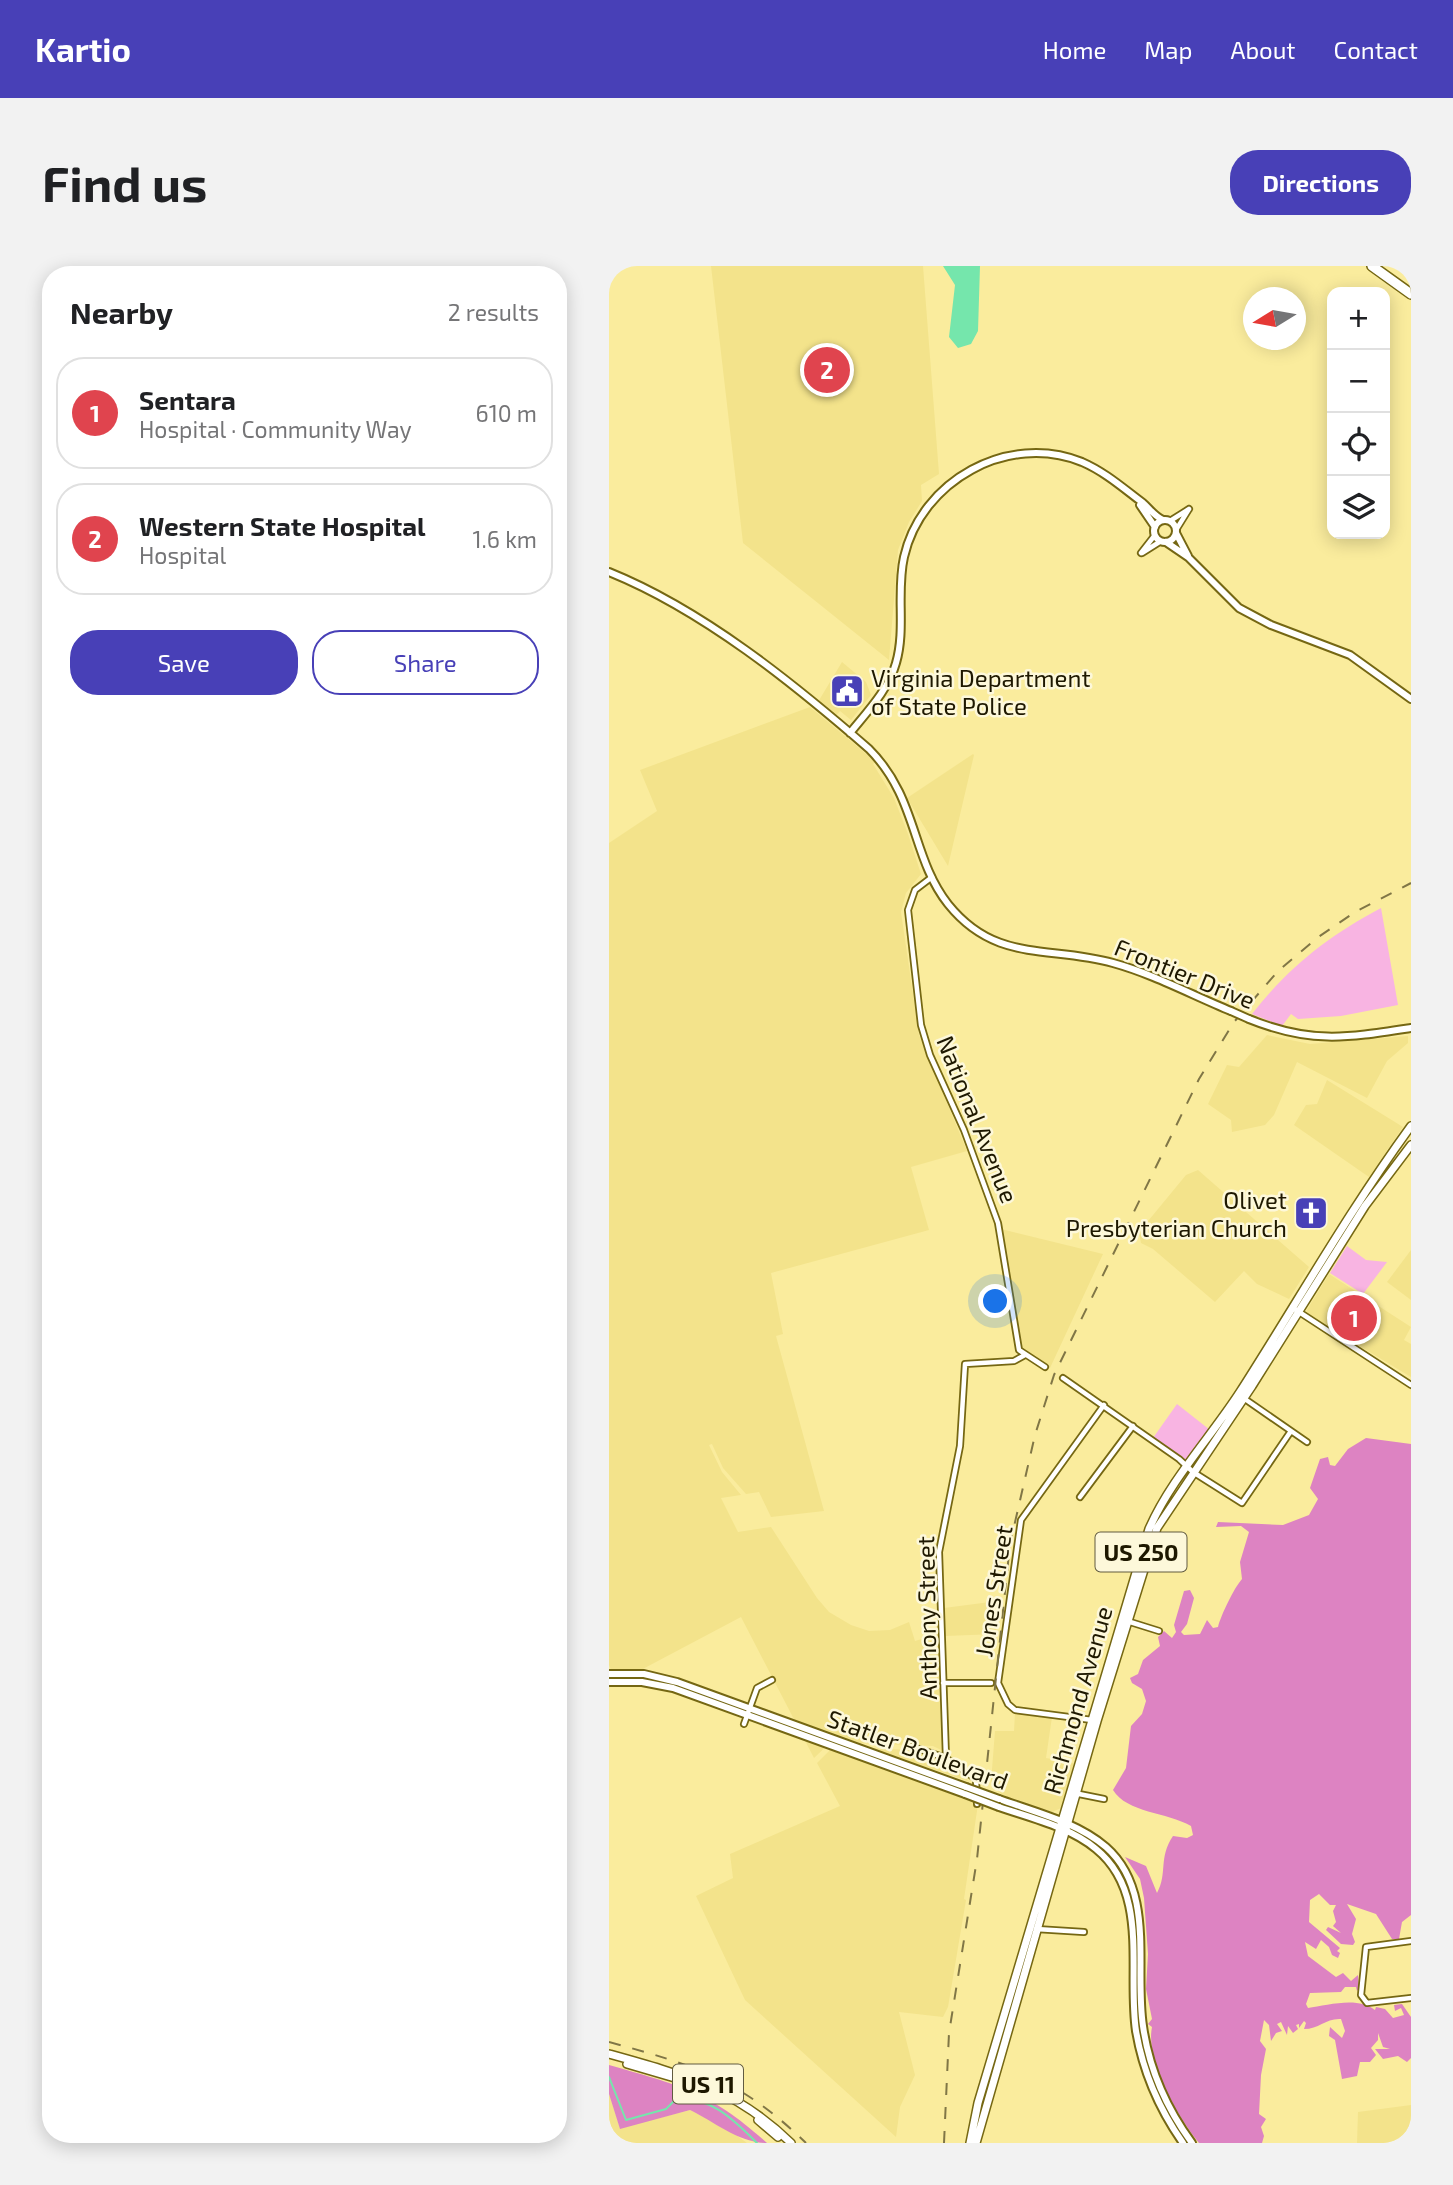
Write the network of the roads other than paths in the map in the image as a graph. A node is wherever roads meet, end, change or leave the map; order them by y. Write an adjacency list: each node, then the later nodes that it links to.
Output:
1 (1372, 266): 2 (highway)
2 (1411, 293)
3 (1137, 500): 4 (street); 5 (street); 11 (street)
4 (1166, 521): 5 (street); 6 (street); 6 (street)
5 (1155, 531): 7 (street); 7 (street)
6 (1176, 531): 7 (street); 8 (street)
7 (1163, 541): 8 (street)
8 (1188, 557): 10 (street)
9 (609, 572): 11 (street)
10 (1411, 699)
11 (850, 733): 12 (street)
12 (932, 877): 13 (street, Frontier Drive, bridge); 17 (street, National Avenue)
13 (1411, 1028)
14 (1411, 1126): 16 (main road, Richmond Avenue / US 250)
15 (1411, 1145): 16 (main road, Richmond Avenue / US 250)
16 (1295, 1311): 20 (street); 21 (main road, Richmond Avenue / US 250)
17 (1025, 1354): 18 (street); 33 (street, Anthony Street)
18 (1045, 1367)
19 (1063, 1378): 22 (street)
20 (1411, 1385)
21 (1241, 1397): 24 (street); 26 (main road, Richmond Avenue / US 250)
22 (1104, 1405): 23 (street); 36 (street, Jones Street)
23 (1133, 1426): 26 (street); 27 (street)
24 (1291, 1431): 25 (street); 26 (street)
25 (1307, 1442)
26 (1190, 1469): 28 (main road, Richmond Avenue / US 250)
27 (1080, 1497)
28 (1123, 1620): 29 (street); 36 (main road, Richmond Avenue / US 250)
29 (1159, 1631)
30 (609, 1674): 35 (street, Statler Boulevard)
31 (772, 1680): 35 (street)
32 (609, 1682): 35 (street, Statler Boulevard)
33 (943, 1683): 34 (street); 39 (street, Anthony Street)
34 (991, 1683)
35 (749, 1712): 37 (street); 43 (street, Statler Boulevard, bridge)
36 (1093, 1720): 40 (main road, Richmond Avenue / US 250)
37 (744, 1724)
38 (910, 1746): 39 (street)
39 (946, 1758): 42 (street)
40 (1073, 1792): 41 (street); 43 (main road, Richmond Avenue / US 250)
41 (1104, 1799)
42 (977, 1804)
43 (1063, 1826): 44 (main road, Richmond Avenue / US 250); 53 (street, Statler Boulevard); 54 (street, Statler Boulevard)
44 (1034, 1929): 45 (street); 51 (main road, Richmond Avenue / US 250); 52 (main road, Richmond Avenue / US 250)
45 (1084, 1932)
46 (1411, 1941): 47 (street)
47 (1411, 1998)
48 (609, 2057): 49 (main road, US 11); 50 (main road, US 11)
49 (785, 2143)
50 (792, 2143)
51 (970, 2143)
52 (977, 2143)
53 (1183, 2143)
54 (1192, 2143)

